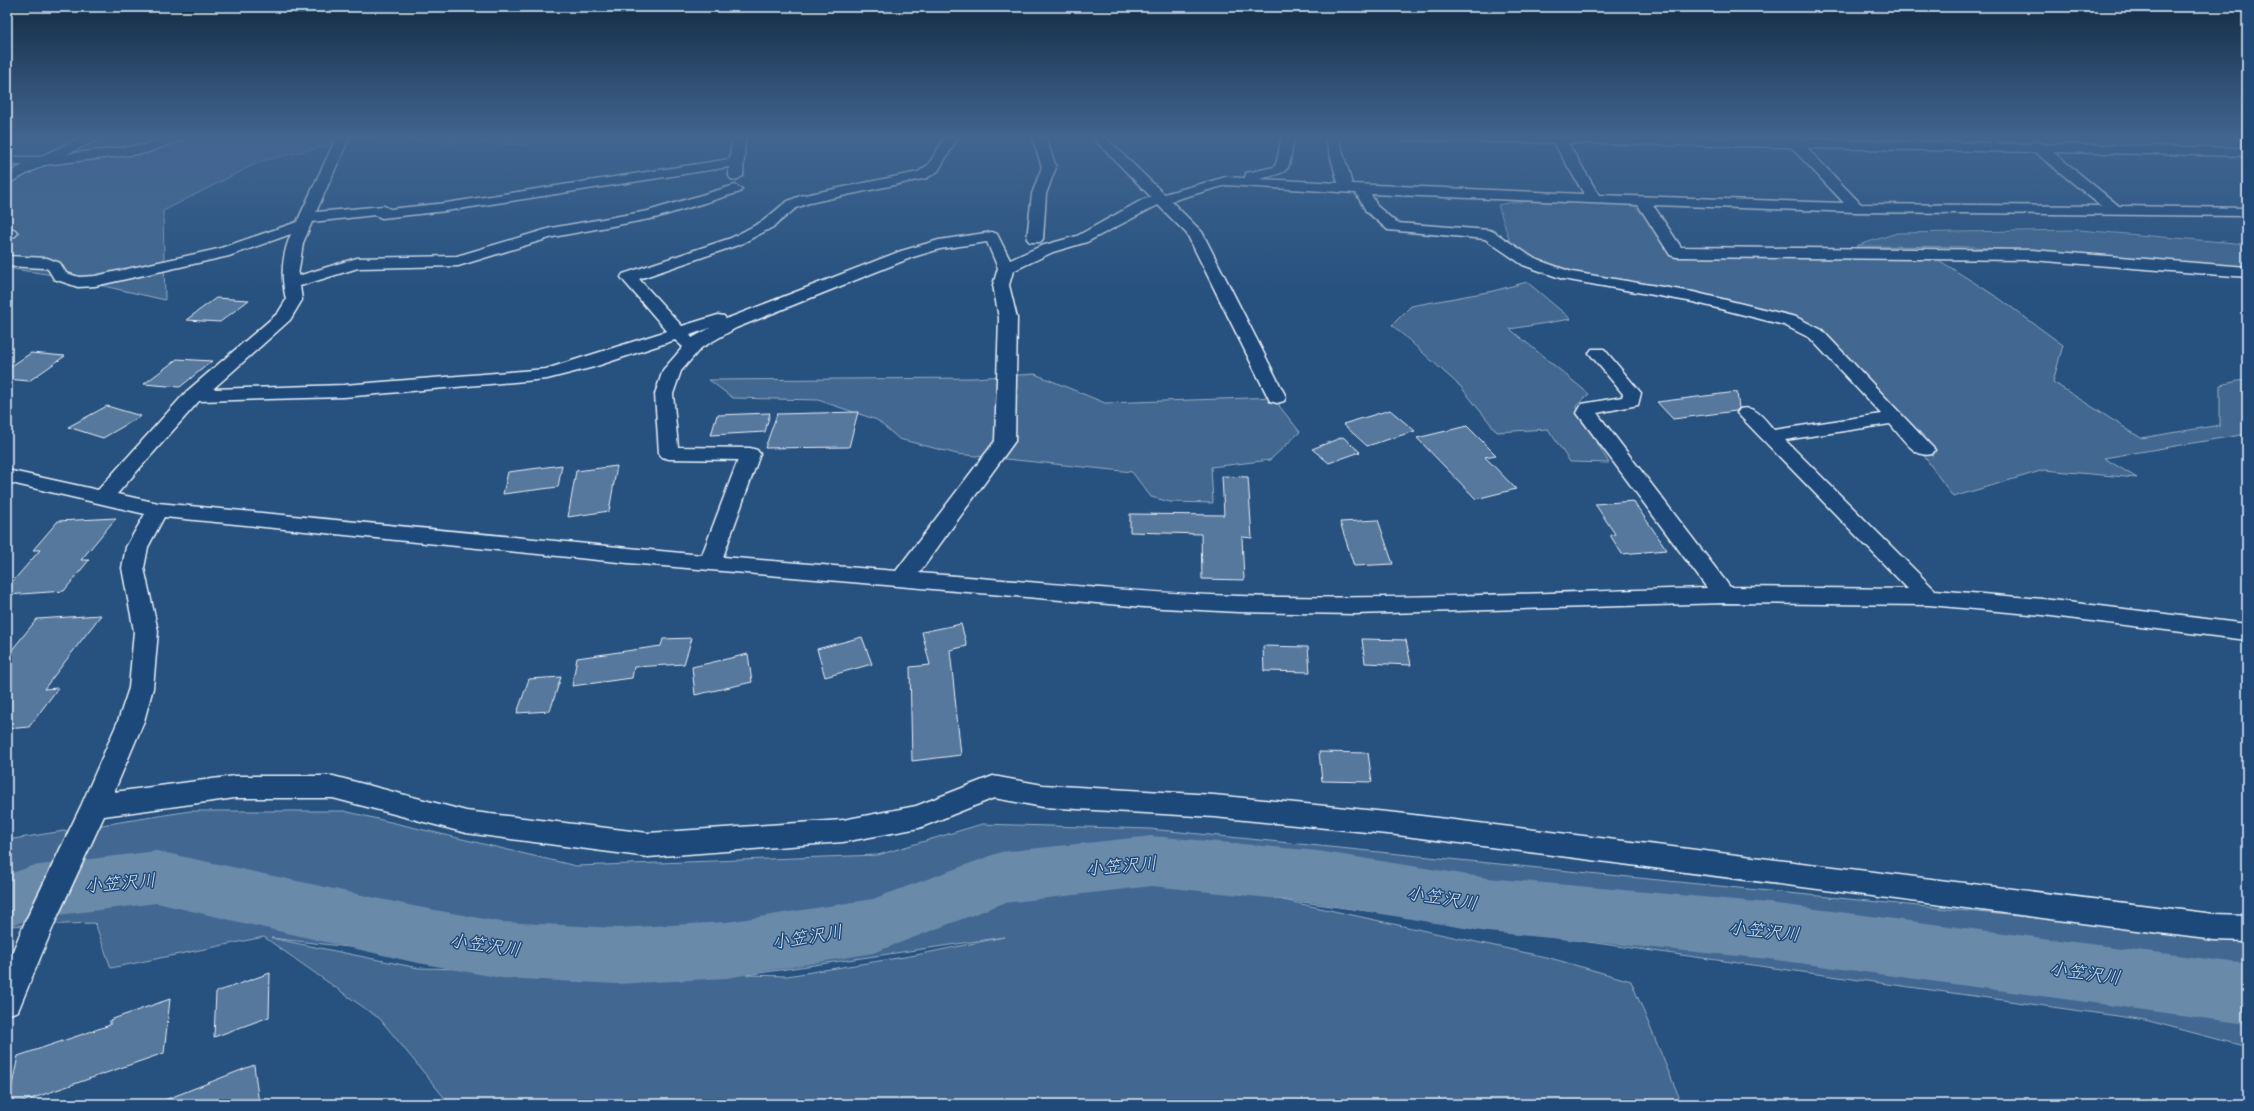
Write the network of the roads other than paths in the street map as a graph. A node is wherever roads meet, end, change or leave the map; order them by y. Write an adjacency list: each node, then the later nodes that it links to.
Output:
1 (319, 188): 18 (street)
2 (570, 188): 18 (street)
3 (736, 188): 24 (street)
4 (859, 188): 27 (street)
5 (1041, 188): 19 (street)
6 (1148, 188): 13 (street)
7 (1201, 188): 13 (street)
8 (1353, 188): 12 (street); 33 (street)
9 (1588, 188): 12 (street)
10 (1838, 188): 15 (street)
11 (2087, 188): 16 (street)
12 (1594, 198): 14 (street)
13 (1159, 199): 21 (street); 31 (street)
14 (1642, 200): 15 (street); 22 (street)
15 (1857, 208): 16 (street)
16 (2115, 210): 17 (street)
17 (2247, 212)
18 (304, 222): 20 (street); 24 (street)
19 (1035, 239)
20 (7, 261)
21 (1006, 268): 26 (street); 40 (street)
22 (2224, 270): 23 (street); 25 (street)
23 (2247, 272)
24 (291, 283): 30 (street)
25 (2247, 287)
26 (754, 315): 27 (street); 28 (street)
27 (678, 333): 28 (street); 30 (street)
28 (692, 348): 39 (street)
29 (1598, 353): 41 (street)
30 (193, 396): 37 (street)
31 (1278, 397)
32 (1747, 413): 34 (street)
33 (1895, 418): 34 (street); 35 (street)
34 (1770, 436): 42 (street)
35 (1925, 450)
36 (7, 476): 37 (street)
37 (102, 498): 38 (street)
38 (158, 510): 39 (street); 44 (street)
39 (710, 562): 40 (street)
40 (902, 579): 41 (street)
41 (1724, 594): 42 (street)
42 (1929, 597): 43 (street)
43 (2247, 632)
44 (95, 806): 45 (street); 46 (street)
45 (2247, 928)
46 (7, 1001)

